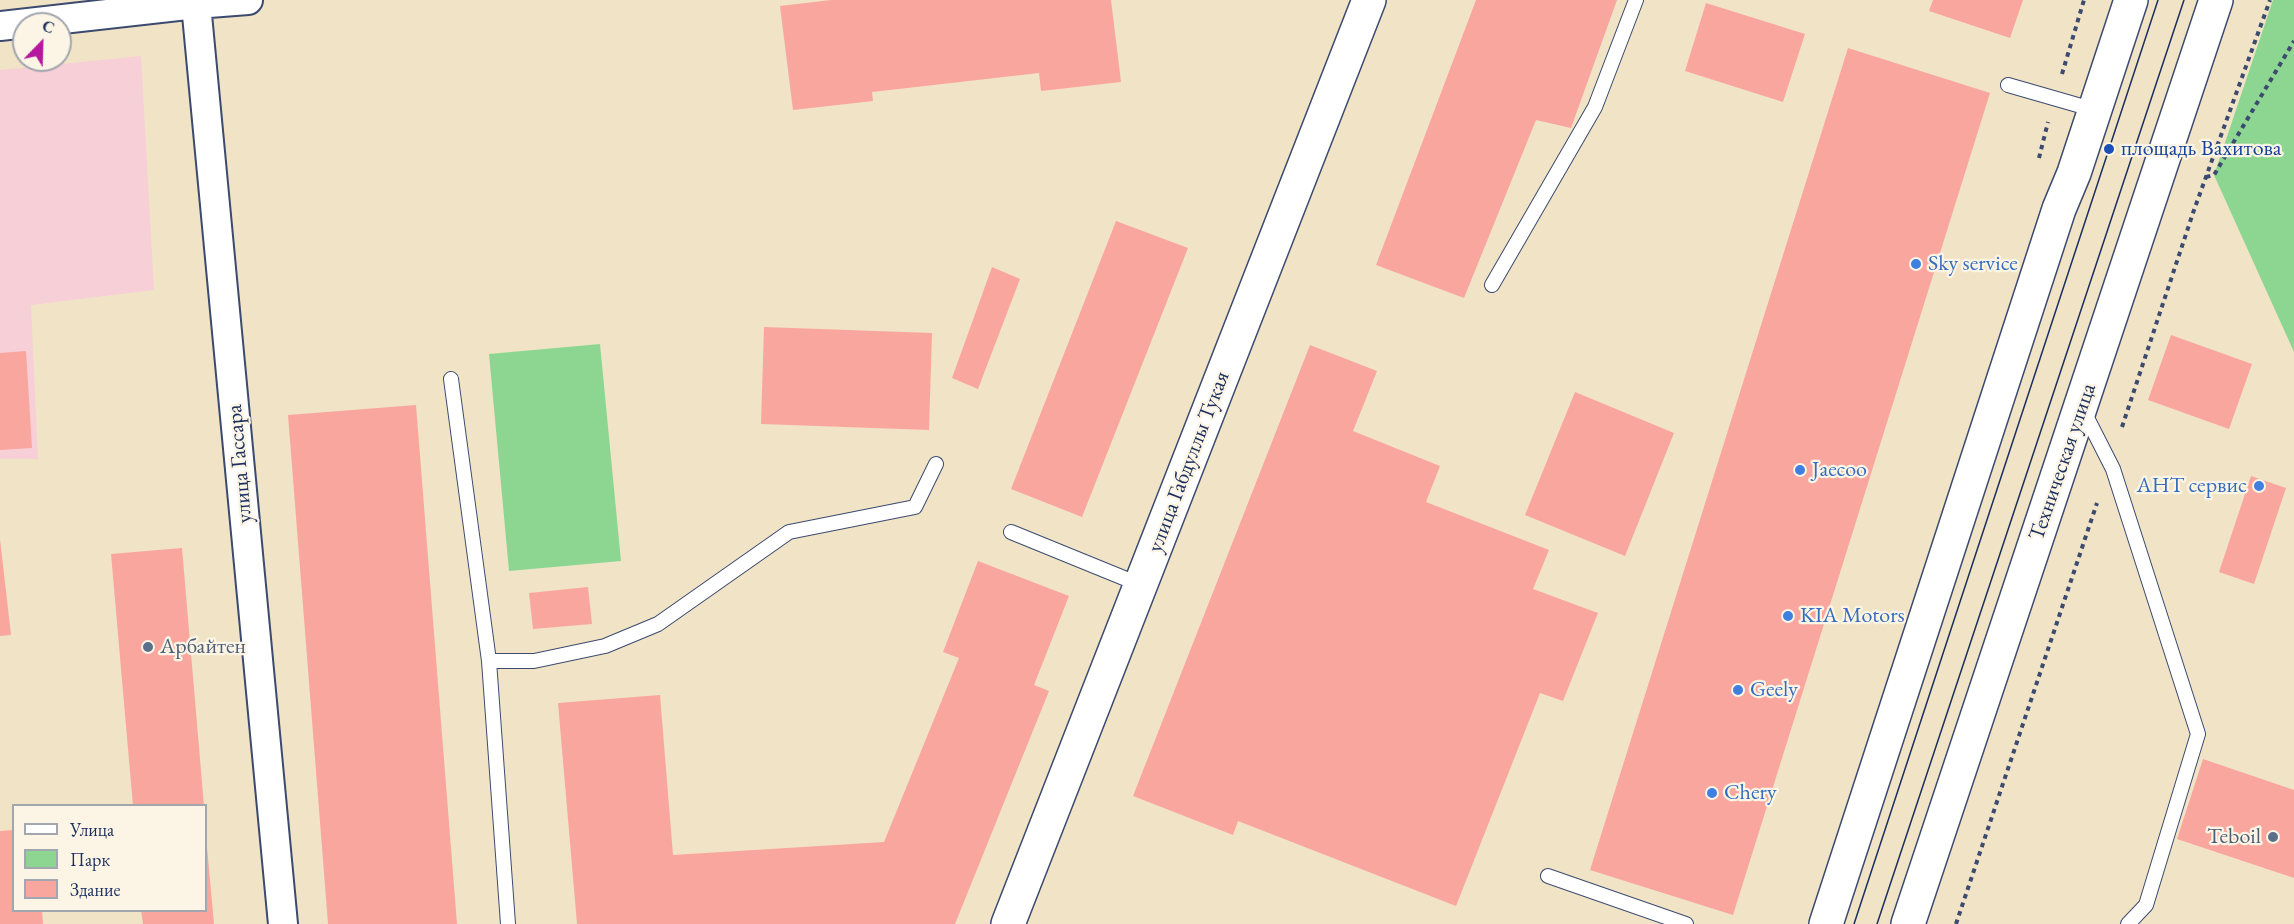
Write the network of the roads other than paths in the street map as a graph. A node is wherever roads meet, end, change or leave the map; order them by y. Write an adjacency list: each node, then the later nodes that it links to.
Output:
1 (248, 0): 6 (street)
2 (1370, 0): 15 (main road, улица Габдуллы Тукая)
3 (1636, 0): 10 (lane)
4 (2131, 0): 9 (main road)
5 (2216, 0): 12 (main road, Техническая улица)
6 (196, 4): 7 (street); 18 (street, улица Гассара)
7 (0, 26)
8 (2008, 85): 9 (lane)
9 (2095, 110): 22 (main road)
10 (1492, 285)
11 (451, 379): 16 (lane)
12 (2081, 406): 23 (main road, Техническая улица); 24 (lane)
13 (936, 464): 16 (lane)
14 (1011, 532): 15 (lane)
15 (1141, 585): 20 (main road, улица Габдуллы Тукая)
16 (489, 661): 19 (lane)
17 (1548, 876): 21 (lane)
18 (284, 924)
19 (508, 924)
20 (1008, 924)
21 (1686, 924)
22 (1826, 924)
23 (1908, 924)
24 (2128, 924)

